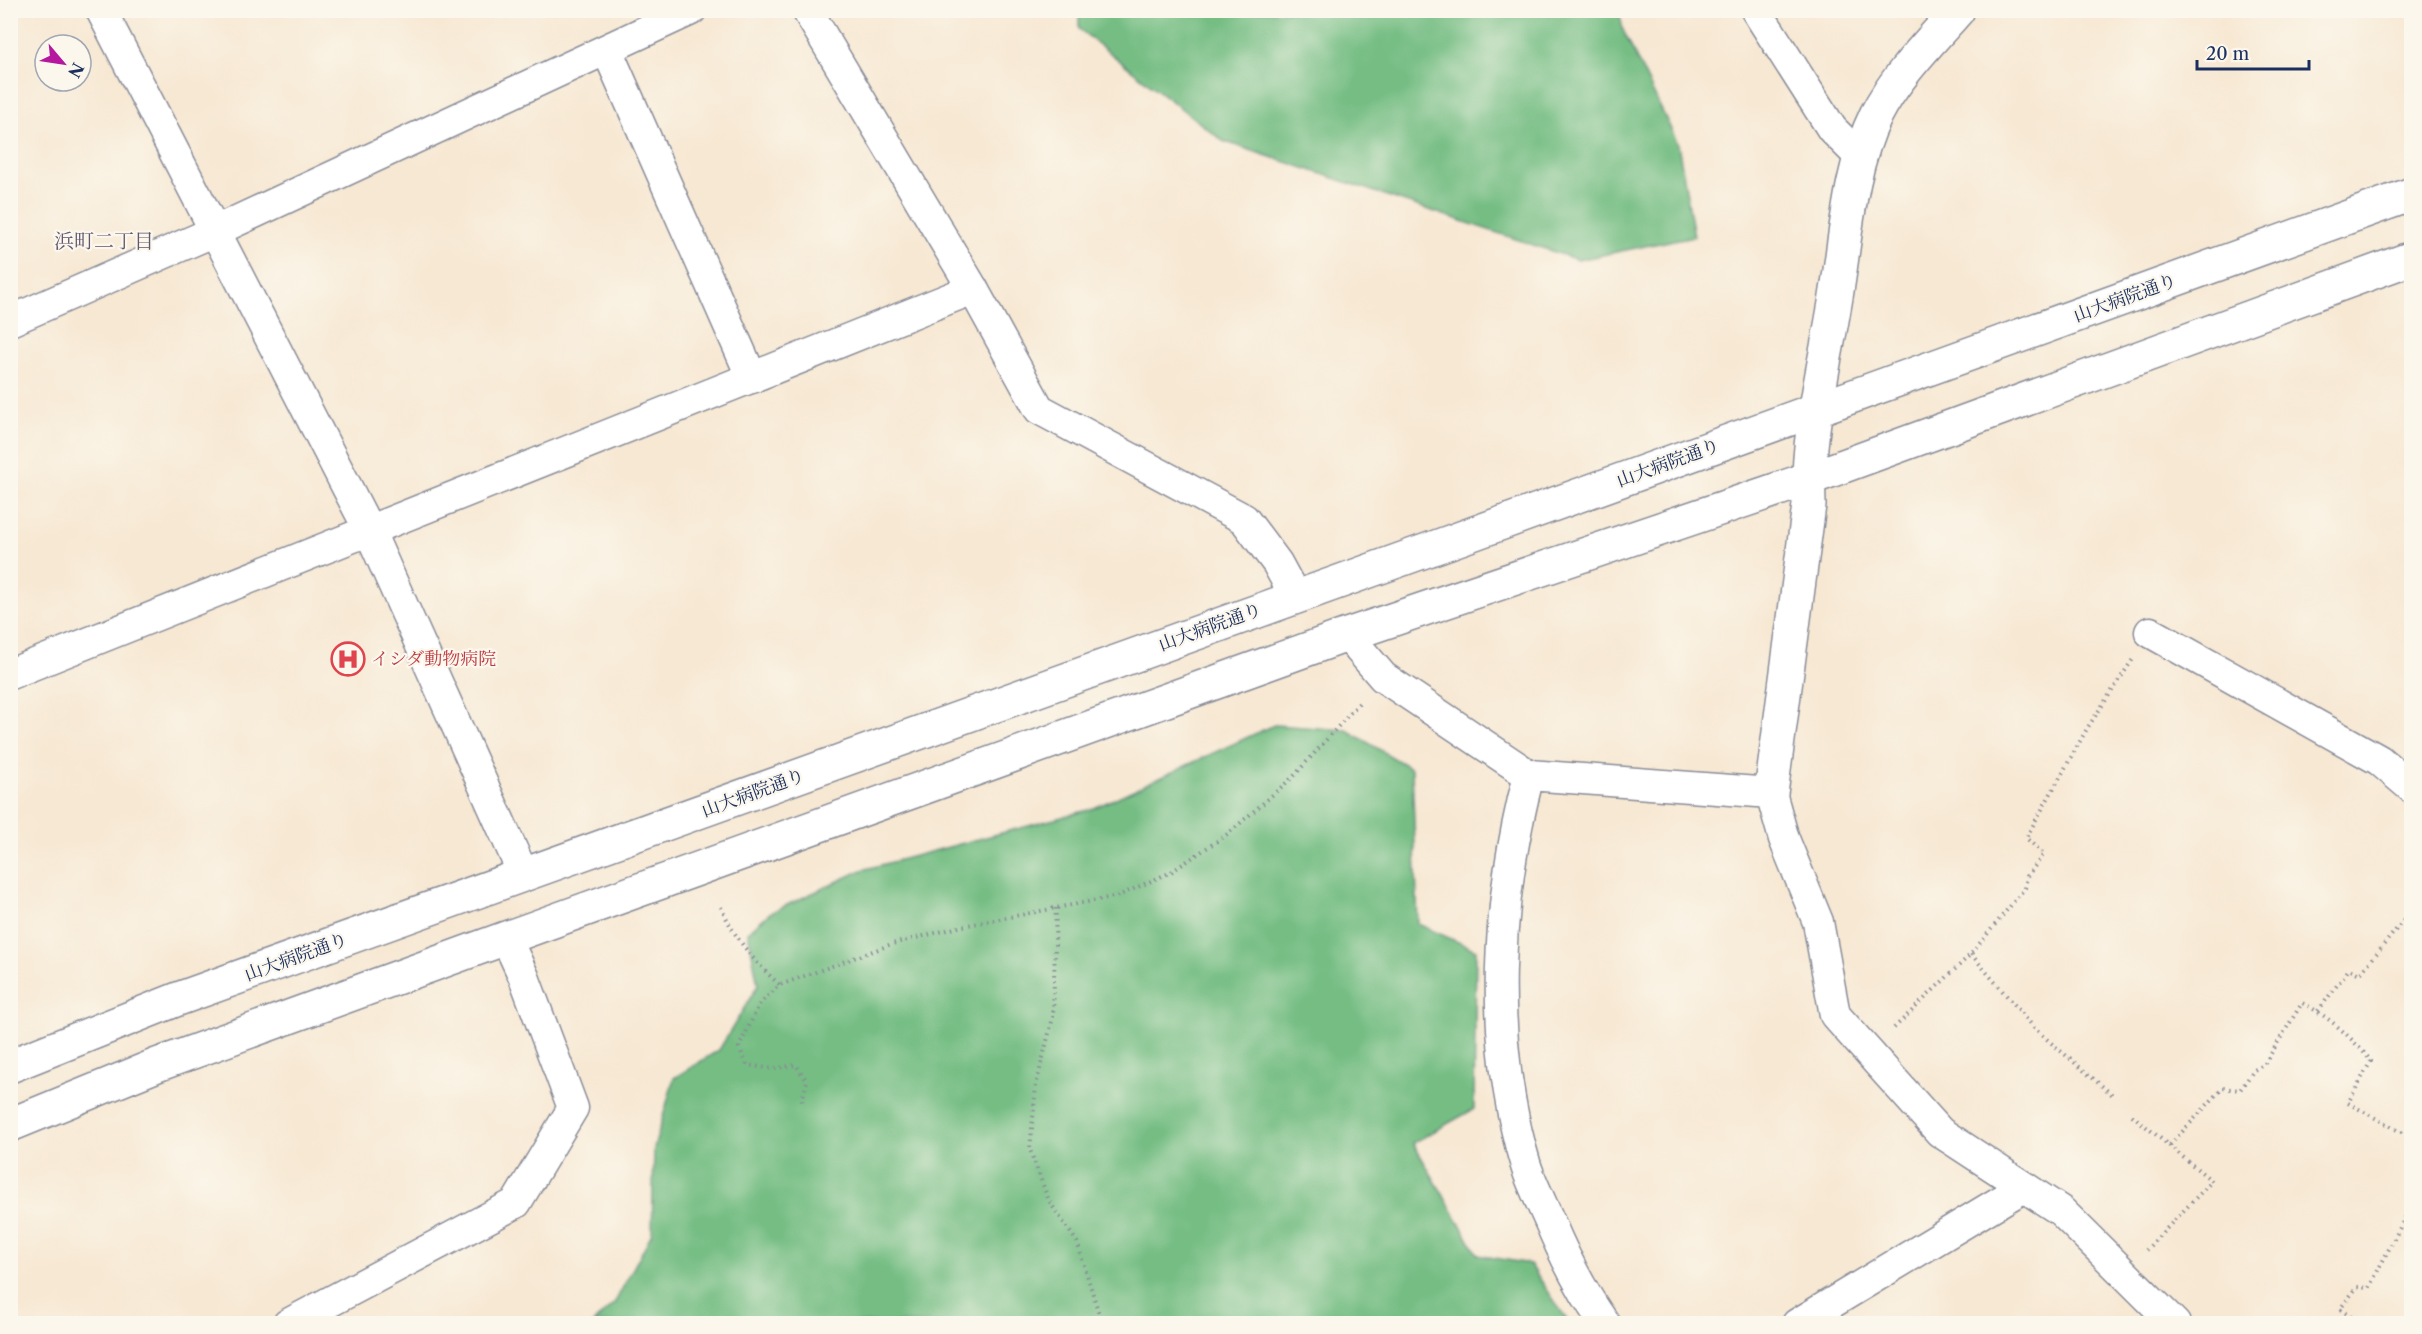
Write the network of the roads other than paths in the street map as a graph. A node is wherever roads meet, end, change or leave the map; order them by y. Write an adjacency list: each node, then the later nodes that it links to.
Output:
1 (101, 10): 9 (street)
2 (692, 10): 6 (street)
3 (807, 10): 11 (street)
4 (1756, 10): 7 (street)
5 (1958, 10): 7 (street)
6 (607, 50): 9 (street); 13 (street)
7 (1860, 157): 14 (street)
8 (2412, 194): 14 (street, 山大病院通り)
9 (213, 232): 12 (street); 16 (street)
10 (2412, 258): 15 (street)
11 (973, 290): 13 (street); 17 (street)
12 (10, 321)
13 (752, 378): 16 (street)
14 (1817, 411): 15 (street); 17 (street, 山大病院通り)
15 (1808, 479): 19 (street); 23 (street)
16 (369, 530): 20 (street); 24 (street)
17 (1295, 596): 24 (street, 山大病院通り)
18 (2150, 632): 22 (street)
19 (1347, 635): 21 (street); 25 (street)
20 (10, 674)
21 (1529, 775): 23 (street); 30 (street)
22 (2412, 788)
23 (1771, 793): 28 (street)
24 (524, 876): 26 (street, 山大病院通り)
25 (506, 939): 27 (street); 29 (street)
26 (10, 1066)
27 (10, 1125)
28 (2024, 1186): 31 (street); 32 (street)
29 (288, 1323)
30 (1605, 1323)
31 (1799, 1323)
32 (2175, 1323)

